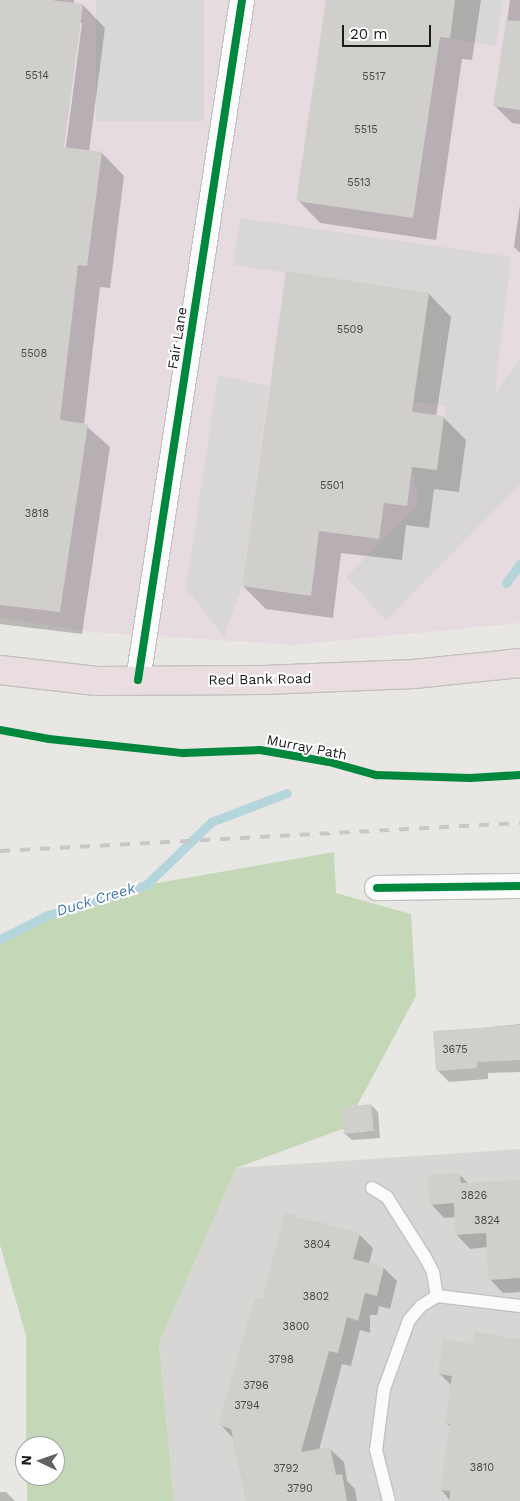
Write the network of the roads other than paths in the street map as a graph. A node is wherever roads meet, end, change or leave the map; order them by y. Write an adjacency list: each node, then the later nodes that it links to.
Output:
1 (242, 0): 4 (street, Fair Lane)
2 (520, 663): 4 (highway, Red Bank Road)
3 (0, 670): 4 (highway, Red Bank Road)
4 (138, 680)
5 (520, 886): 6 (street)
6 (377, 888)
7 (372, 1188): 8 (lane)
8 (438, 1296): 9 (lane); 10 (lane)
9 (520, 1306)
10 (389, 1501)

